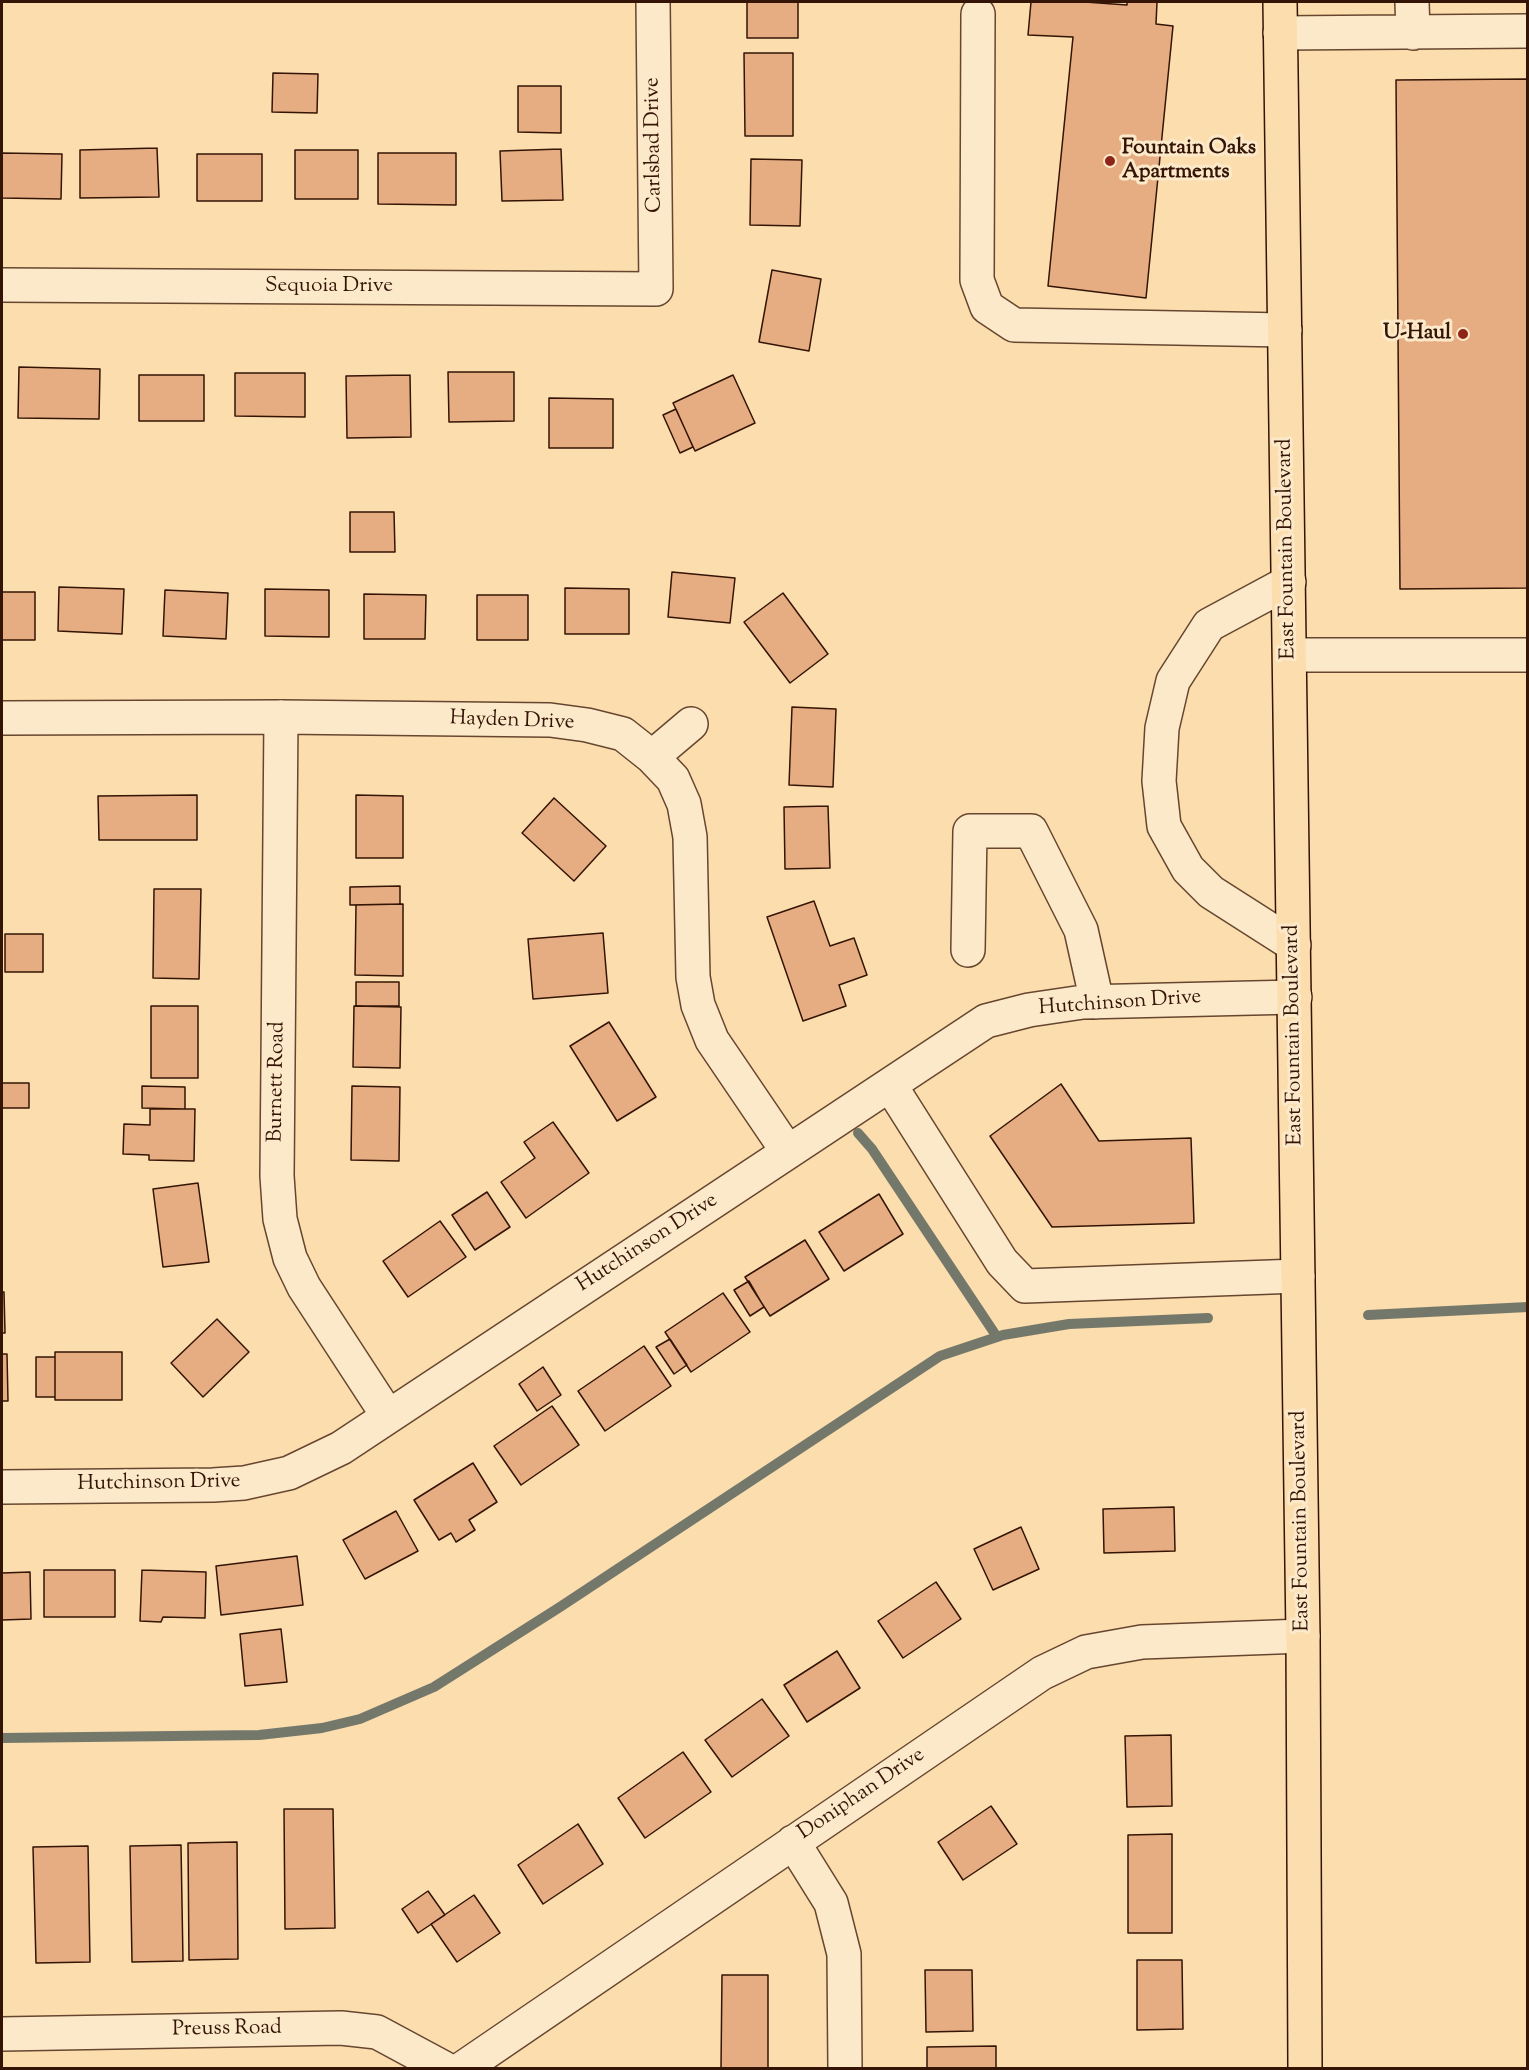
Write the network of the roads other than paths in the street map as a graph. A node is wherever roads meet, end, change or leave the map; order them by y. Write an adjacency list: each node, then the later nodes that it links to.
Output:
1 (653, 2): 7 (street, Carlsbad Drive)
2 (978, 14): 8 (street)
3 (1280, 17): 4 (street); 8 (main road, East Fountain Boulevard)
4 (1412, 17): 5 (street)
5 (1527, 32)
6 (2, 285): 7 (street, Sequoia Drive)
7 (656, 289)
8 (1285, 330): 9 (main road, East Fountain Boulevard)
9 (1289, 582): 10 (main road, East Fountain Boulevard); 16 (street)
10 (1290, 655): 11 (street); 16 (main road, East Fountain Boulevard)
11 (1527, 656)
12 (281, 717): 13 (street, Hayden Drive); 15 (street, Hayden Drive); 23 (street, Burnett Road)
13 (2, 718)
14 (691, 724): 15 (street)
15 (652, 757): 21 (street, Hayden Drive)
16 (1294, 945): 18 (main road, East Fountain Boulevard)
17 (968, 950): 19 (street)
18 (1295, 997): 19 (street, Hutchinson Drive); 22 (main road, East Fountain Boulevard)
19 (1097, 1002): 20 (street, Hutchinson Drive)
20 (890, 1085): 21 (street, Hutchinson Drive); 22 (street)
21 (788, 1152): 23 (street, Hutchinson Drive)
22 (1298, 1276): 25 (main road, East Fountain Boulevard)
23 (388, 1416): 24 (street, Hutchinson Drive)
24 (2, 1486)
25 (1303, 1636): 26 (street, Doniphan Drive); 31 (main road, East Fountain Boulevard)
26 (793, 1842): 29 (street, Doniphan Drive); 30 (street)
27 (2, 2034): 28 (street, Preuss Road)
28 (444, 2068)
29 (463, 2068)
30 (845, 2068)
31 (1305, 2068)

